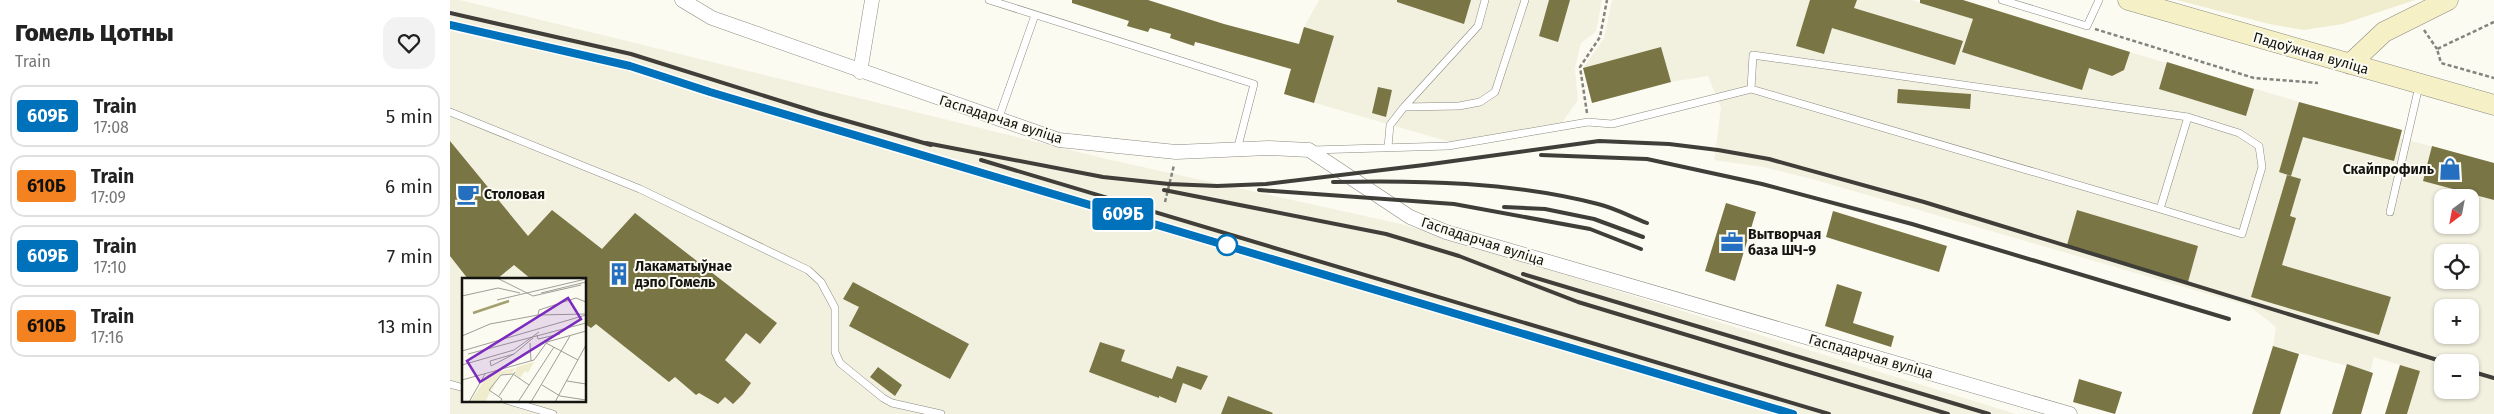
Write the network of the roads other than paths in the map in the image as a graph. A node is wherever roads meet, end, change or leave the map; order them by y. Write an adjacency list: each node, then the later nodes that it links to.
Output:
1 (682, 0): 12 (street, Гаспадарчая вуліца)
2 (872, 0): 12 (street)
3 (989, 0): 10 (lane)
4 (1485, 0): 16 (lane)
5 (1525, 0): 16 (lane)
6 (2002, 0): 7 (lane)
7 (2099, 0)
8 (2128, 0): 11 (main road, Падоўжная вуліца)
9 (2448, 0): 11 (main road)
10 (1035, 15): 19 (lane); 21 (lane)
11 (2350, 64): 13 (main road, Падоўжная вуліца)
12 (860, 72): 19 (street, Гаспадарчая вуліца)
13 (2420, 84): 15 (main road, Падоўжная вуліца); 24 (lane)
14 (1752, 89): 18 (lane); 20 (lane); 23 (lane)
15 (2494, 105)
16 (1404, 106): 20 (lane)
17 (450, 112): 27 (lane)
18 (2188, 117): 23 (lane); 23 (lane)
19 (998, 120): 21 (street, Гаспадарчая вуліца)
20 (1388, 148): 22 (lane)
21 (1237, 150): 22 (street, Гаспадарчая вуліца)
22 (1309, 150): 28 (street, Гаспадарчая вуліца)
23 (2160, 209)
24 (2390, 212)
25 (513, 402): 26 (lane)
26 (552, 414)
27 (941, 414)
28 (2070, 414)

